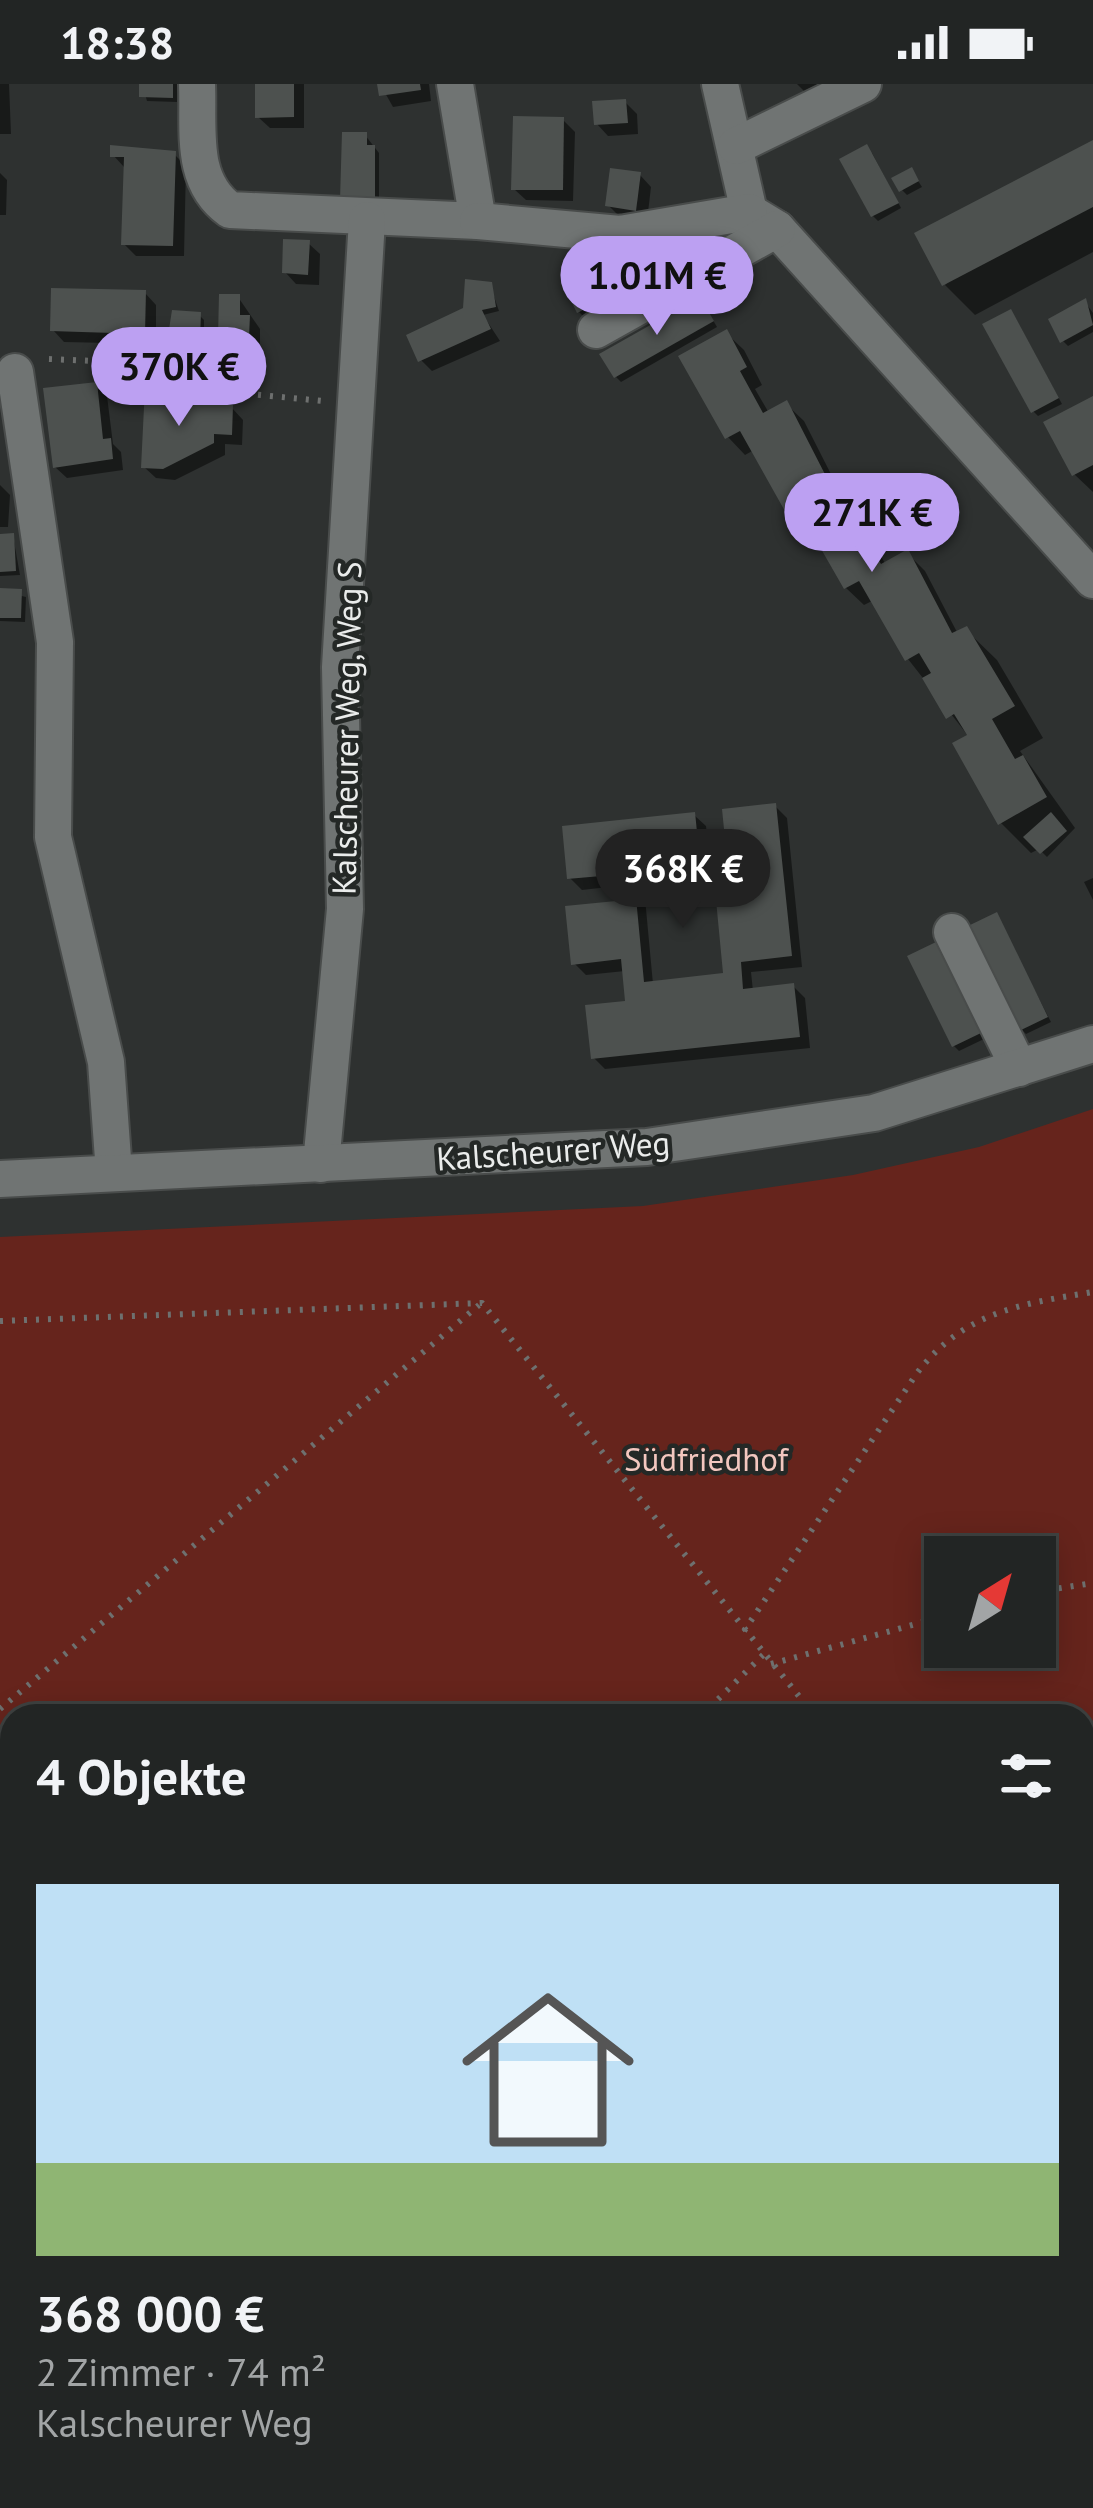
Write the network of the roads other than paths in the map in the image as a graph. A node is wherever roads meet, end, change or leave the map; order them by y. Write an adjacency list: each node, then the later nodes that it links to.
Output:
1 (197, 84): 6 (street)
2 (455, 84): 8 (street)
3 (720, 84): 5 (street)
4 (863, 84): 5 (street)
5 (736, 146): 7 (street)
6 (368, 220): 8 (street); 15 (street, Kalscheurer Weg, Weg S)
7 (763, 220): 8 (street); 9 (street); 11 (street)
8 (478, 221)
9 (596, 330)
10 (15, 372): 16 (street)
11 (1093, 580)
12 (952, 932): 14 (street)
13 (1093, 1044): 14 (street, Kalscheurer Weg)
14 (1019, 1068): 15 (street, Kalscheurer Weg)
15 (321, 1164): 16 (street, Kalscheurer Weg)
16 (114, 1173): 17 (street, Kalscheurer Weg)
17 (0, 1179)

